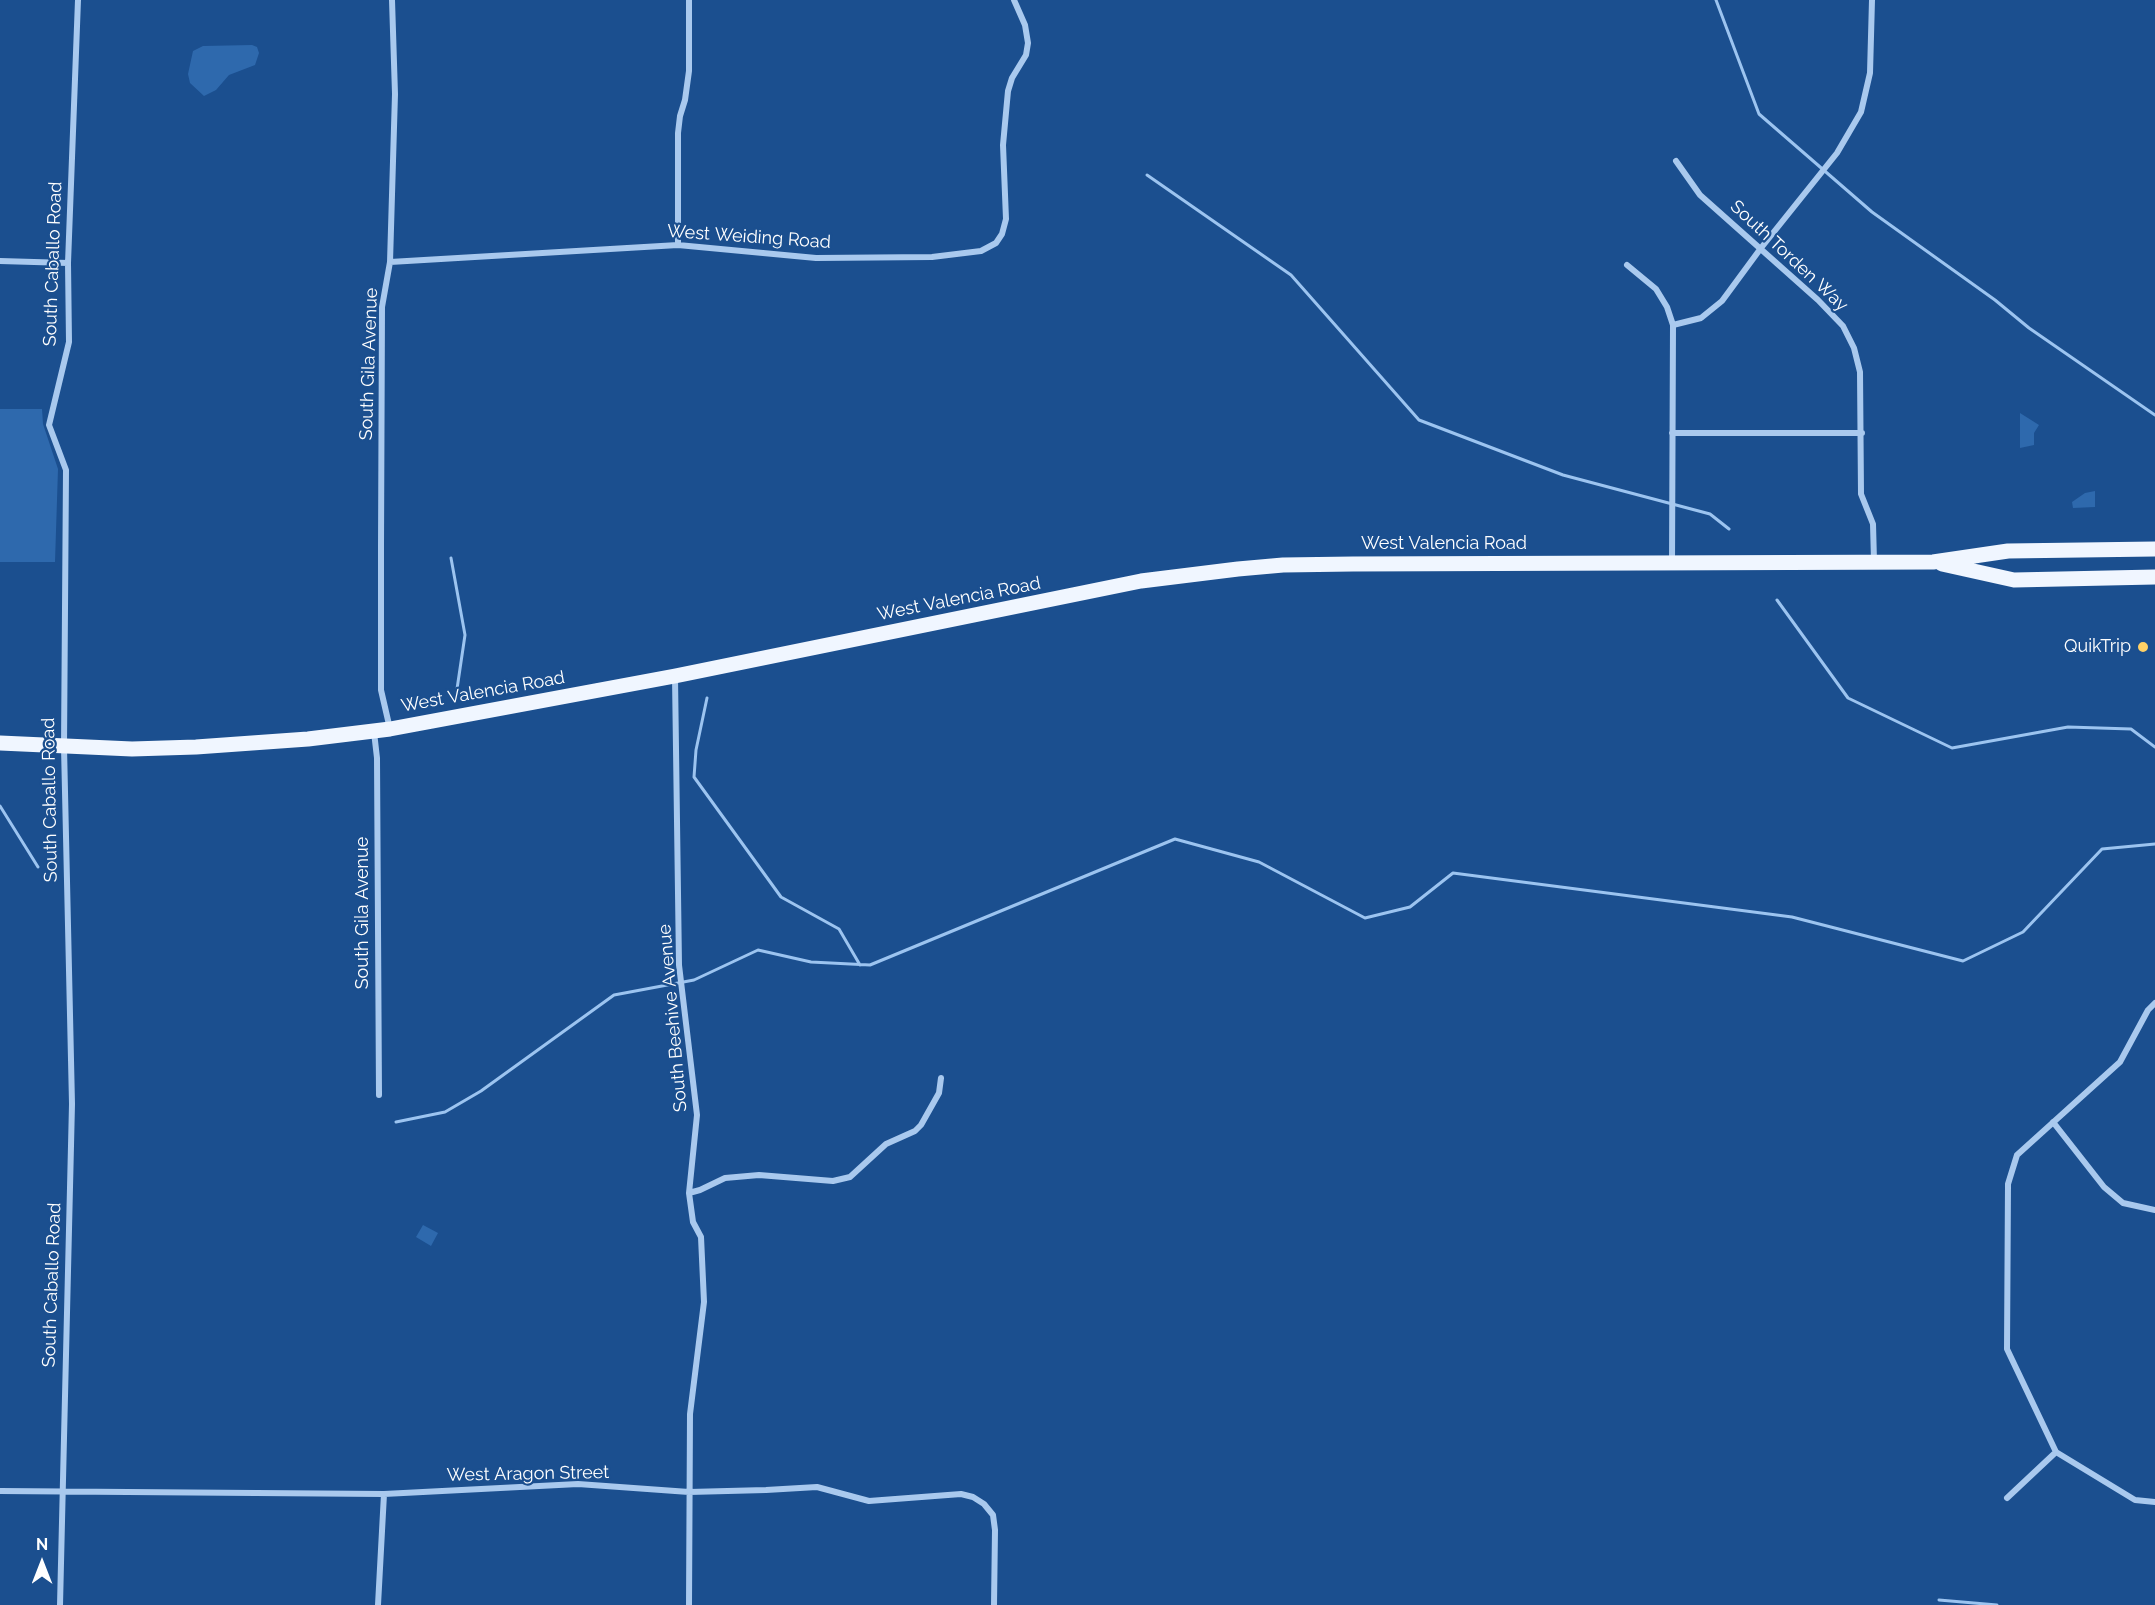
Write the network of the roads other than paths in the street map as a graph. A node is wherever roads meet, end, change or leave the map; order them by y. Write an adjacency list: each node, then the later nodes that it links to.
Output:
1 (78, 0): 11 (street, South Caballo Road)
2 (392, 0): 10 (street, South Gila Avenue)
3 (689, 0): 7 (street)
4 (1014, 0): 7 (street, West Weiding Road)
5 (1872, 0): 8 (street)
6 (1676, 161): 8 (street, South Torden Way)
7 (678, 245): 10 (street, West Weiding Road)
8 (1761, 248): 13 (street); 15 (street, South Torden Way)
9 (0, 261): 11 (street)
10 (390, 262): 22 (street, South Gila Avenue)
11 (68, 263): 25 (street, South Caballo Road)
12 (1627, 265): 13 (street)
13 (1673, 325): 14 (street)
14 (1672, 433): 15 (street); 19 (street)
15 (1862, 433): 17 (street, South Torden Way)
16 (2155, 549): 18 (main road, West Valencia Road)
17 (1874, 562): 18 (main road, West Valencia Road); 19 (main road, West Valencia Road)
18 (1933, 562): 20 (main road, West Valencia Road)
19 (1672, 563): 21 (main road, West Valencia Road)
20 (2155, 577)
21 (675, 676): 22 (main road, West Valencia Road); 30 (street, South Beehive Avenue)
22 (390, 729): 23 (main road, West Valencia Road)
23 (374, 731): 25 (main road, West Valencia Road); 28 (street, South Gila Avenue)
24 (0, 743): 25 (main road, West Valencia Road)
25 (63, 747): 34 (street, South Caballo Road)
26 (2155, 1003): 29 (street)
27 (941, 1078): 30 (street)
28 (379, 1095)
29 (2053, 1122): 31 (street); 32 (street)
30 (688, 1193): 35 (street, South Beehive Avenue)
31 (2155, 1209)
32 (2056, 1452): 37 (street); 38 (street)
33 (0, 1491): 34 (street, West Aragon Street)
34 (62, 1491): 36 (street, West Aragon Street); 39 (street, South Caballo Road)
35 (689, 1492): 36 (street, West Aragon Street); 41 (street, South Beehive Avenue); 42 (street, West Aragon Street)
36 (384, 1494): 40 (street)
37 (2007, 1498)
38 (2155, 1502)
39 (60, 1605)
40 (378, 1605)
41 (689, 1605)
42 (994, 1605)

